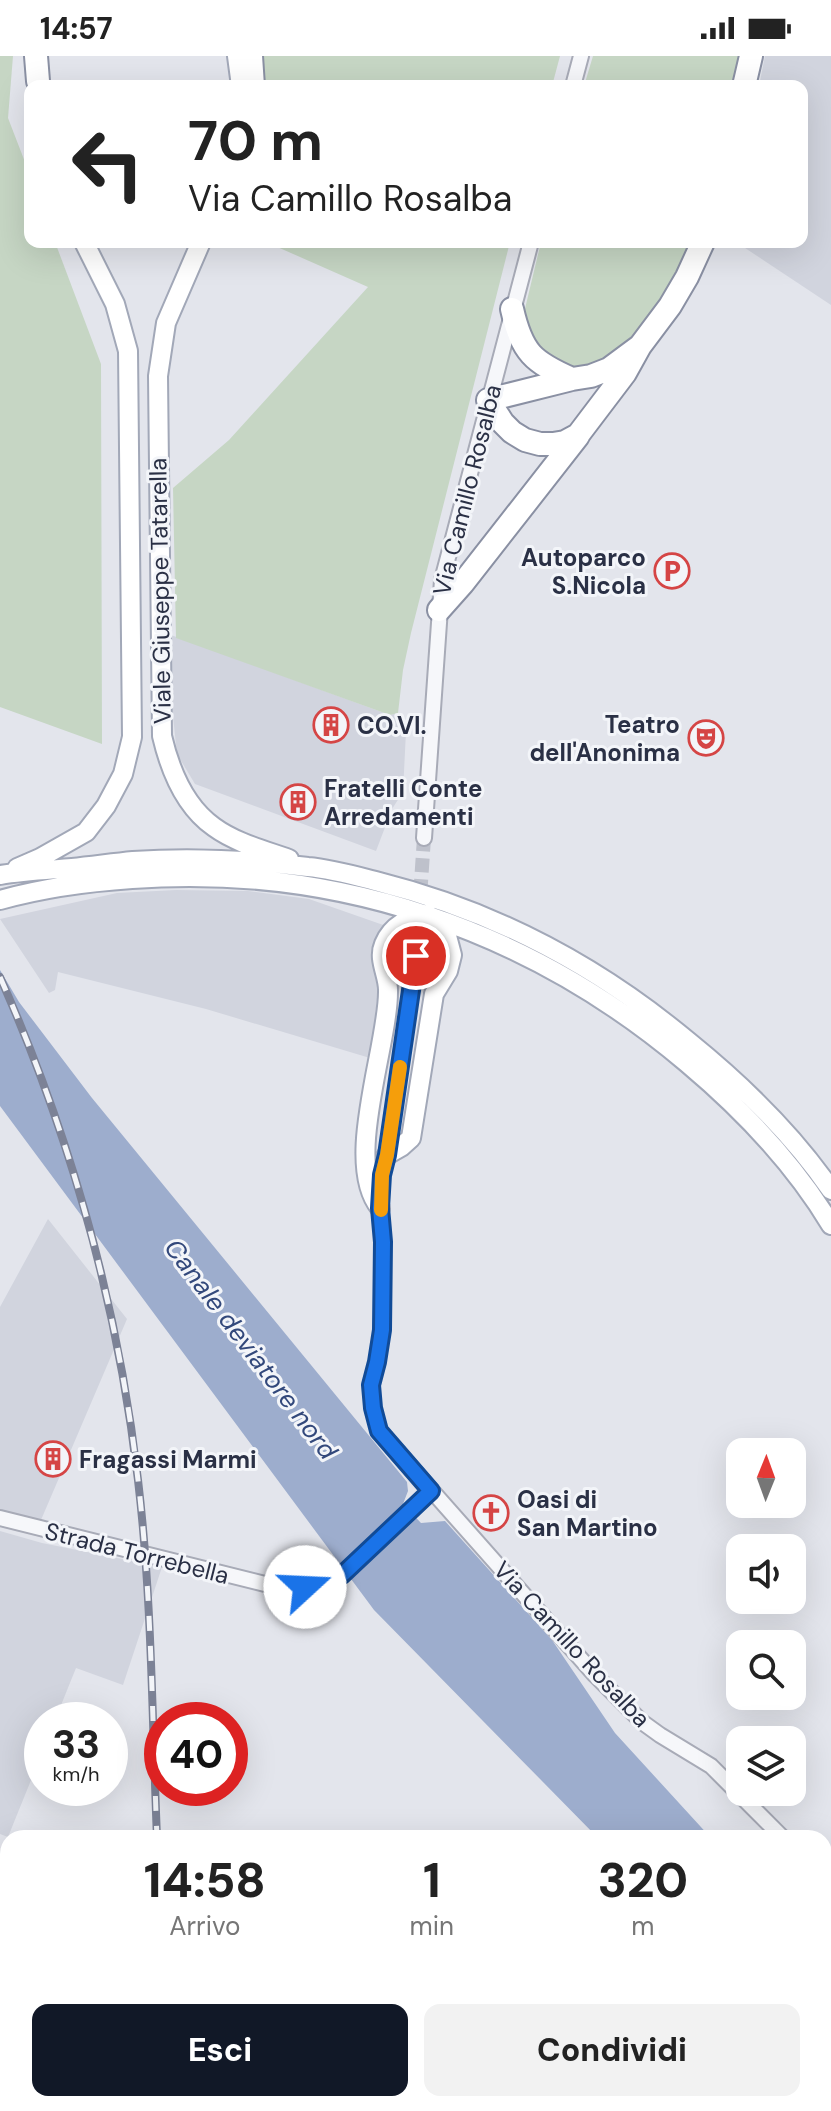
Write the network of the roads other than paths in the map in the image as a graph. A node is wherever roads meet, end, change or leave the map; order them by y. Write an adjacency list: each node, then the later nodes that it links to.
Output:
1 (36, 56): 7 (highway)
2 (47, 56): 8 (main road)
3 (237, 56): 9 (main road)
4 (251, 56): 10 (highway)
5 (581, 56): 11 (street)
6 (751, 56): 12 (highway)
7 (38, 80)
8 (39, 80)
9 (240, 80)
10 (253, 80)
11 (575, 80)
12 (745, 80)
13 (87, 248): 25 (main road, Viale Giuseppe Tatarella)
14 (198, 248): 24 (main road, Viale Giuseppe Tatarella)
15 (529, 248): 17 (street, Via Camillo Rosalba)
16 (700, 248): 18 (highway)
17 (512, 309): 19 (highway); 20 (street, Via Camillo Rosalba)
18 (640, 346): 19 (highway); 21 (highway)
19 (572, 379): 20 (highway)
20 (488, 400): 21 (highway); 22 (street, Via Camillo Rosalba)
21 (578, 435): 22 (highway)
22 (439, 610): 23 (street, Via Camillo Rosalba)
23 (424, 838)
24 (311, 867): 25 (main road); 29 (main road)
25 (1, 875)
26 (5, 898): 27 (main road)
27 (427, 914): 30 (main road); 31 (main road); 33 (main road)
28 (416, 956): 31 (street, Via Camillo Rosalba)
29 (751, 1096): 30 (main road); 32 (main road)
30 (774, 1147): 32 (main road); 34 (main road)
31 (387, 1155): 33 (street, Via Camillo Rosalba)
32 (829, 1188)
33 (380, 1208): 35 (street, Via Camillo Rosalba)
34 (831, 1225)
35 (431, 1491): 36 (street, Strada Torrebella); 37 (street, Via Camillo Rosalba)
36 (0, 1518)
37 (775, 1830)

